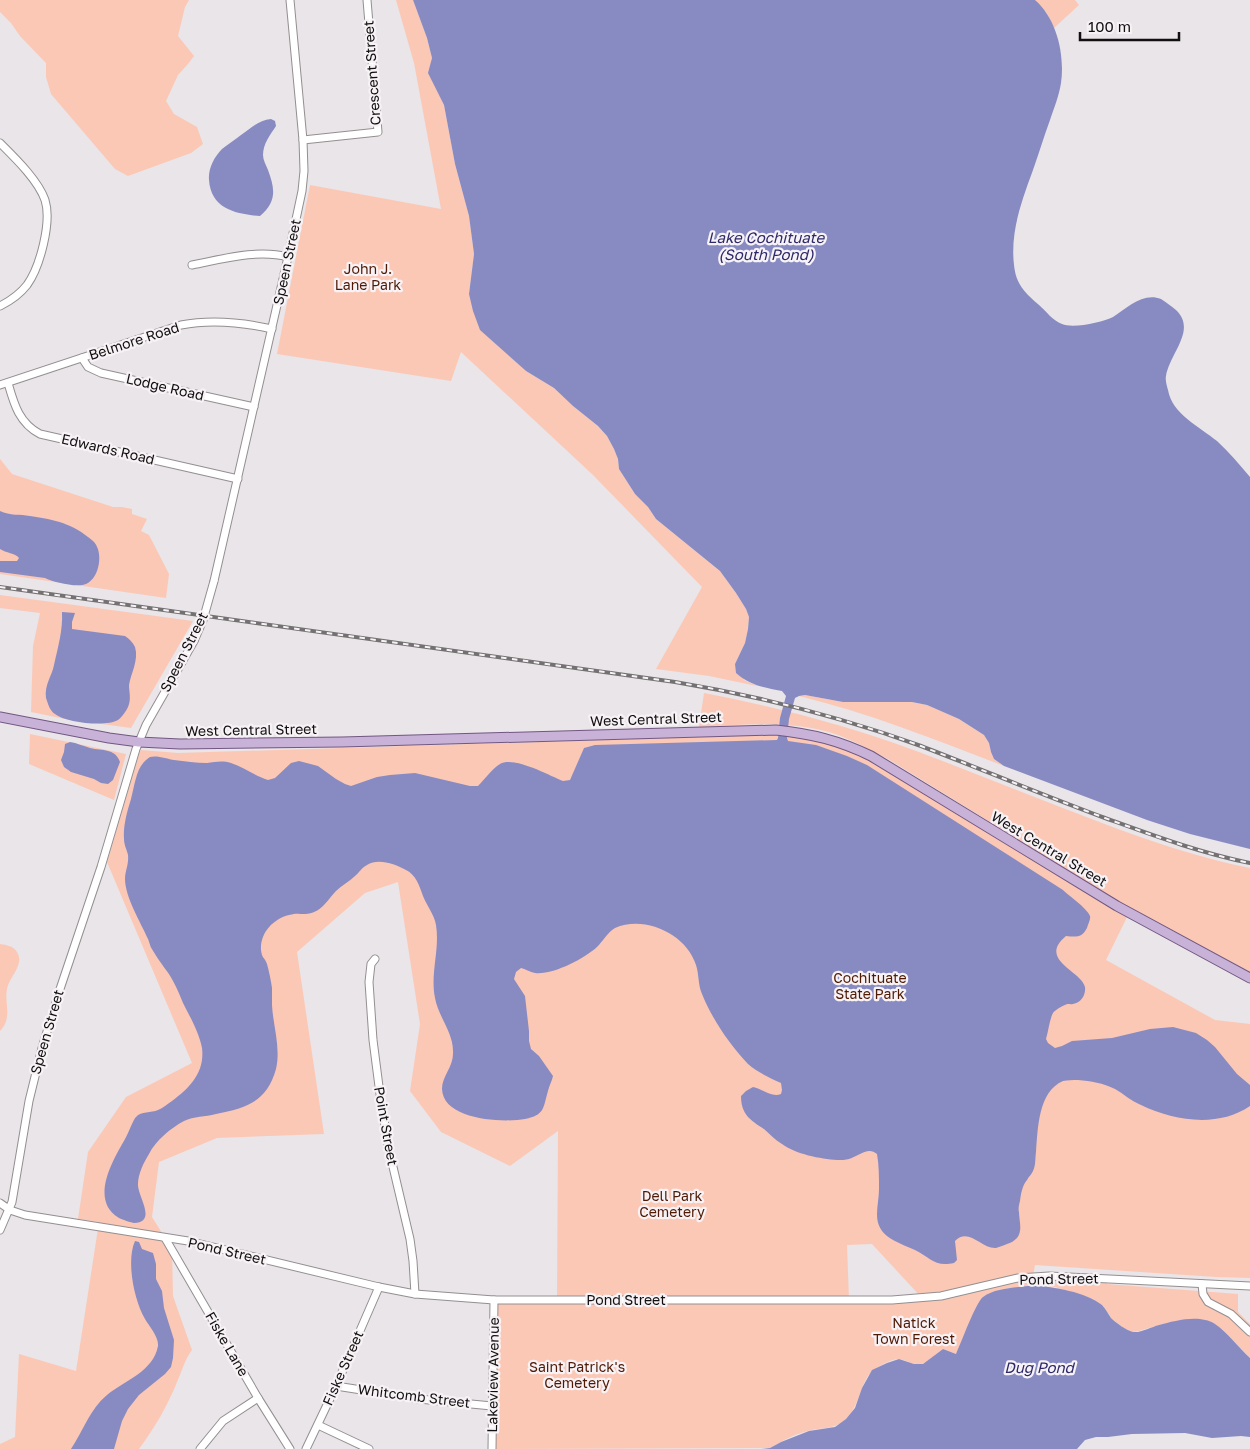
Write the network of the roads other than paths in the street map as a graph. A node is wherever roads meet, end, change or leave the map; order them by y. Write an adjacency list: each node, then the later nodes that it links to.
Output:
1 (290, 0): 3 (street, Speen Street)
2 (367, 0): 3 (street, Crescent Street)
3 (303, 140): 5 (street, Speen Street)
4 (0, 143): 7 (street)
5 (288, 257): 6 (street); 8 (street, Speen Street)
6 (192, 265)
7 (0, 306)
8 (272, 329): 9 (street, Belmore Road); 12 (street, Speen Street)
9 (82, 358): 10 (street, Belmore Road); 12 (street, Lodge Road)
10 (8, 383): 11 (street, Belmore Road); 13 (street, Edwards Road)
11 (0, 385)
12 (254, 407): 13 (street, Speen Street)
13 (238, 479): 15 (street, Speen Street, bridge)
14 (0, 717): 15 (main road, West Central Street)
15 (139, 742): 17 (main road, West Central Street); 19 (street, Speen Street)
16 (375, 959): 25 (street, Point Street)
17 (1250, 978)
18 (0, 1203): 19 (street, Pond Street)
19 (10, 1210): 20 (street, Speen Street); 21 (street, Pond Street)
20 (0, 1230)
21 (165, 1238): 24 (street, Pond Street); 29 (street, Fiske Lane)
22 (1202, 1284): 23 (street, Pond Street); 26 (street, Pond Street); 27 (street)
23 (1250, 1286)
24 (379, 1287): 25 (street, Pond Street); 28 (street, Fiske Street)
25 (415, 1294): 26 (street, Pond Street)
26 (494, 1300): 30 (street, Lakeview Avenue)
27 (1250, 1332)
28 (336, 1386): 30 (street, Whitcomb Street); 31 (street, Fiske Street)
29 (258, 1398): 32 (street); 33 (street, Fiske Lane)
30 (492, 1406): 36 (street, Lakeview Avenue)
31 (318, 1425): 34 (street, Fiske Street); 35 (street)
32 (200, 1449)
33 (290, 1449)
34 (306, 1449)
35 (369, 1449)
36 (492, 1449)

